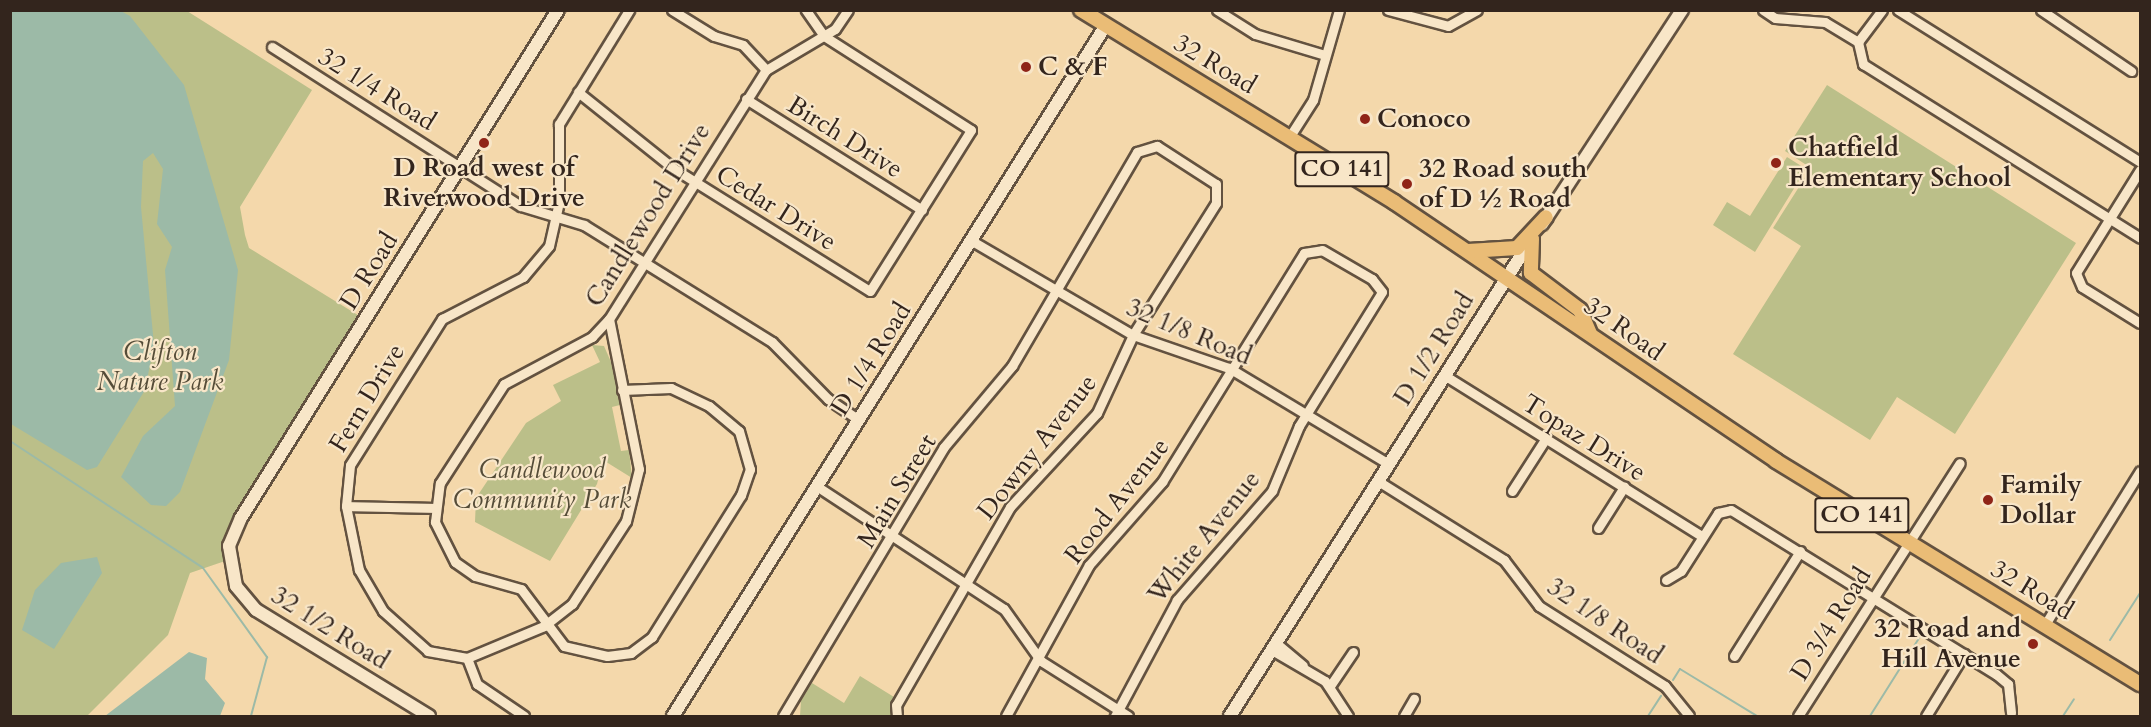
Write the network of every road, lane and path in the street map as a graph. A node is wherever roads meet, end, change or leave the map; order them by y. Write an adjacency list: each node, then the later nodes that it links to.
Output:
1 (558, 10): 28 (street, D Road)
2 (629, 10): 23 (street, Fern Drive)
3 (672, 10): 21 (street, Birch Drive)
4 (806, 10): 17 (street)
5 (848, 10): 17 (street, Candlewood Drive)
6 (1081, 10): 16 (main road, 32 Road / CO 141)
7 (1217, 10): 20 (street)
8 (1339, 10): 20 (street)
9 (1388, 10): 10 (street)
10 (1477, 10)
11 (1683, 10): 32 (street, D 1/2 Road)
12 (1763, 10): 18 (street)
13 (1882, 10): 18 (street)
14 (1898, 10): 27 (street)
15 (2046, 12): 22 (street)
16 (1107, 25): 25 (main road, 32 Road / CO 141); 37 (street, D 1/4 Road)
17 (824, 36): 21 (street, Candlewood Drive); 31 (street)
18 (1858, 42): 34 (street)
19 (272, 47): 28 (street, 32 1/4 Road)
20 (1325, 55): 25 (street)
21 (766, 70): 24 (street, Candlewood Drive)
22 (2132, 71)
23 (578, 92): 30 (street, Cedar Drive); 33 (street, Fern Drive)
24 (746, 99): 30 (street, Candlewood Drive); 31 (street, Birch Drive)
25 (1290, 136): 38 (main road, 32 Road / CO 141)
26 (1137, 152): 41 (street, Main Street); 46 (street, Downy Avenue)
27 (2140, 162)
28 (459, 168): 33 (street, 32 1/4 Road); 67 (street, D Road)
29 (2140, 170): 34 (street)
30 (694, 182): 31 (street, Cedar Drive); 39 (street, Candlewood Drive)
31 (921, 210)
32 (1546, 217): 36 (street, D 1/2 Road); 38 (main road)
33 (556, 218): 39 (street, 32 1/4 Road); 60 (street, Fern Drive)
34 (2110, 219): 35 (street); 44 (street)
35 (2140, 238)
36 (1532, 239): 40 (street, D 1/2 Road); 45 (main road)
37 (972, 241): 41 (street, 32 1/8 Road); 51 (street, D 1/4 Road)
38 (1468, 251): 40 (main road, 32 Road / CO 141)
39 (644, 262): 43 (street, Candlewood Drive); 51 (street, 32 1/4 Road)
40 (1507, 277): 45 (main road, 32 Road / CO 141); 48 (street, D 1/2 Road)
41 (1052, 291): 46 (street, 32 1/8 Road); 63 (street, Main Street)
42 (1382, 292): 47 (street, Rood Avenue); 50 (street, White Avenue)
43 (609, 319): 49 (street); 61 (street, Candlewood Drive)
44 (2140, 323)
45 (1590, 334): 65 (main road, 32 Road / CO 141)
46 (1133, 335): 47 (street, 32 1/8 Road); 69 (street, Downy Avenue)
47 (1229, 368): 50 (street, 32 1/8 Road); 78 (street, Rood Avenue)
48 (1444, 375): 52 (street, Topaz Drive); 54 (street, D 1/2 Road)
49 (622, 390): 71 (street); 71 (street, Candlewood Drive)
50 (1307, 414): 54 (street, 32 1/8 Road); 83 (street, White Avenue)
51 (859, 420): 57 (street, D 1/4 Road)
52 (1545, 438): 58 (street, Topaz Drive); 59 (street)
53 (1960, 463): 65 (street, D 3/4 Road)
54 (1389, 464): 56 (street, D 1/2 Road)
55 (2140, 471): 72 (street)
56 (1378, 481): 73 (street, D 1/2 Road); 94 (street, 32 1/8 Road)
57 (818, 487): 63 (street); 87 (street, D 1/4 Road)
58 (1624, 487): 62 (street); 64 (street, Topaz Drive)
59 (1512, 491)
60 (346, 506): 61 (street); 77 (street, Fern Drive)
61 (433, 508): 71 (street, Candlewood Drive)
62 (1598, 528)
63 (895, 535): 69 (street); 88 (street, Main Street)
64 (1702, 536): 66 (street); 68 (street)
65 (1907, 543): 70 (street, D 3/4 Road); 72 (main road, 32 Road / CO 141)
66 (1800, 551): 70 (street); 76 (street)
67 (228, 560): 85 (street, 32 1/2 Road)
68 (1666, 580)
69 (969, 583): 78 (street); 89 (street, Downy Avenue)
70 (1874, 596): 75 (street); 95 (street, D 3/4 Road)
71 (544, 626): 77 (street)
72 (2044, 626): 79 (main road, 32 Road / CO 141)
73 (1274, 646): 80 (street); 84 (street, D 1/2 Road)
74 (1353, 652): 80 (street)
75 (1964, 654): 82 (street); 96 (street)
76 (1734, 656)
77 (467, 658): 86 (street)
78 (1041, 661): 83 (street); 90 (street, Rood Avenue)
79 (2140, 684)
80 (1330, 686): 92 (street)
81 (1414, 699): 93 (street)
82 (2011, 713)
83 (1117, 714): 91 (street)
84 (1230, 716)
85 (429, 717)
86 (524, 717)
87 (674, 717)
88 (783, 717)
89 (897, 717)
90 (1006, 717)
91 (1128, 717)
92 (1348, 717)
93 (1404, 717)
94 (1689, 717)
95 (1798, 717)
96 (1926, 717)

